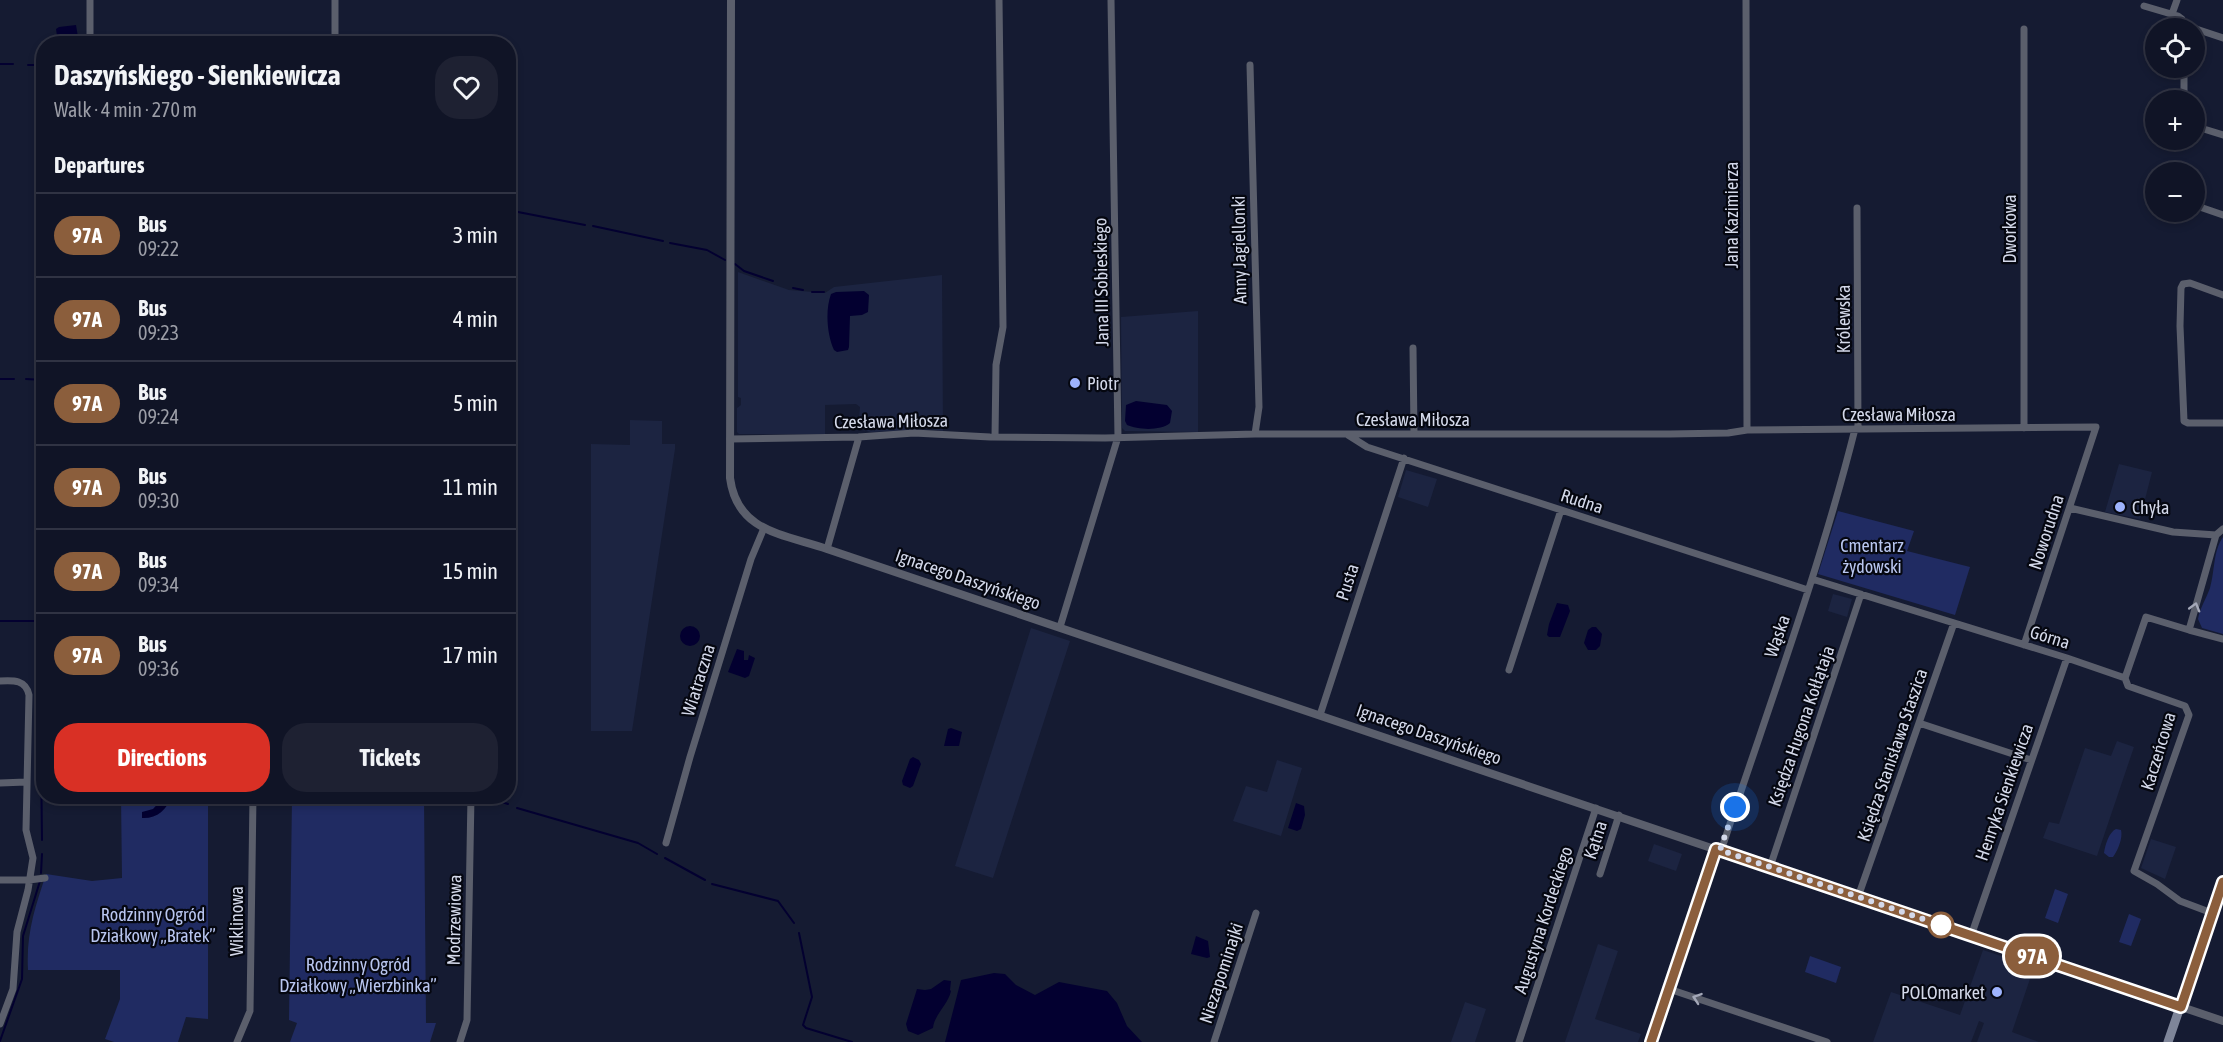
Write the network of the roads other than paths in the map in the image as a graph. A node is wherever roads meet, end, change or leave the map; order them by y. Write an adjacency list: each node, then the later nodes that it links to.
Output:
1 (90, 0): 13 (street)
2 (335, 0): 14 (street)
3 (732, 0): 35 (street, Ignacego Daszyńskiego)
4 (999, 0): 33 (street)
5 (1112, 0): 34 (street, Jana III Sobieskiego)
6 (1746, 0): 28 (street, Jana Kazimierza)
7 (2177, 0): 9 (street)
8 (2144, 6): 9 (street)
9 (2172, 14): 10 (street)
10 (2180, 18)
11 (2024, 29): 25 (street, Dworkowa)
12 (2205, 33): 15 (street)
13 (90, 36)
14 (335, 36)
15 (2223, 38)
16 (1250, 65): 29 (street, Anny Jagiellonki)
17 (2205, 129): 18 (street)
18 (2223, 135)
19 (1857, 208): 27 (street, Królewska)
20 (2205, 209): 21 (street)
21 (2223, 215)
22 (2223, 294): 24 (street)
23 (1413, 348): 30 (street)
24 (2223, 423)
25 (2024, 428): 26 (street, Czesława Miłosza); 27 (street, Czesława Miłosza)
26 (2096, 428): 37 (street, Noworudna)
27 (1857, 429): 28 (street, Czesława Miłosza); 43 (street, Wąska)
28 (1747, 430): 30 (street, Czesława Miłosza)
29 (1255, 434): 31 (street, Czesława Miłosza); 34 (street, Czesława Miłosza)
30 (1414, 434): 31 (street, Czesława Miłosza)
31 (1348, 435): 36 (street, Rudna)
32 (859, 437): 33 (street, Czesława Miłosza); 35 (street, Czesława Miłosza); 42 (street)
33 (995, 437): 34 (street, Czesława Miłosza)
34 (1118, 437): 47 (street, Jana III Sobieskiego)
35 (730, 439): 39 (street, Ignacego Daszyńskiego)
36 (1404, 458): 38 (street, Rudna); 55 (street, Pusta)
37 (2070, 508): 41 (street); 50 (street, Noworudna)
38 (1561, 510): 44 (street, Rudna); 52 (street)
39 (764, 528): 42 (street, Ignacego Daszyńskiego); 64 (street, Wiatraczna)
40 (2223, 529): 41 (street)
41 (2216, 535): 48 (street, one-way to 41)
42 (827, 549): 47 (street, Ignacego Daszyńskiego)
43 (1812, 579): 44 (street, Wąska); 45 (street)
44 (1808, 590): 65 (street, Wąska)
45 (1861, 594): 46 (street, Górna); 66 (street, Księdza Hugona Kołłątaja)
46 (1954, 623): 50 (street, Górna); 56 (street, Księdza Stanisława Staszica)
47 (1060, 627): 55 (street, Ignacego Daszyńskiego)
48 (2189, 630): 49 (street); 53 (street)
49 (2223, 639)
50 (2024, 645): 51 (street, Górna)
51 (2067, 658): 53 (street, Górna); 57 (street, Henryka Sienkiewicza)
52 (1509, 670)
53 (2125, 678): 74 (street, Kaczeńcowa)
54 (0, 681): 58 (street)
55 (1320, 715): 62 (street, Ignacego Daszyńskiego)
56 (1919, 723): 57 (street); 72 (street, Księdza Stanisława Staszica)
57 (2031, 760): 75 (street, Henryka Sienkiewicza)
58 (26, 782): 59 (street); 70 (street)
59 (0, 783)
60 (252, 804): 80 (street, Wiklinowa)
61 (471, 804): 81 (street, Modrzewiowa)
62 (1596, 808): 63 (street, Ignacego Daszyńskiego); 83 (street, Augustyna Kordeckiego)
63 (1619, 815): 65 (street, Ignacego Daszyńskiego); 67 (street, Kątna)
64 (666, 843)
65 (1718, 850): 66 (street, Ignacego Daszyńskiego); 76 (street)
66 (1770, 867): 72 (street, Ignacego Daszyńskiego)
67 (1600, 874)
68 (45, 878): 70 (street)
69 (0, 880): 70 (street)
70 (29, 880): 79 (street)
71 (2223, 882): 74 (main road)
72 (1858, 897): 75 (street, Ignacego Daszyńskiego)
73 (1256, 913): 82 (street, Niezapominajki)
74 (2212, 913): 77 (main road)
75 (1971, 936): 77 (street, Ignacego Daszyńskiego)
76 (1669, 988): 84 (street); 85 (street, one-way to 76)
77 (2181, 1007): 78 (street, Ignacego Daszyńskiego); 86 (main road)
78 (2223, 1021)
79 (0, 1022)
80 (237, 1042)
81 (460, 1042)
82 (1214, 1042)
83 (1519, 1042)
84 (1651, 1042)
85 (1827, 1042)
86 (2168, 1042)

